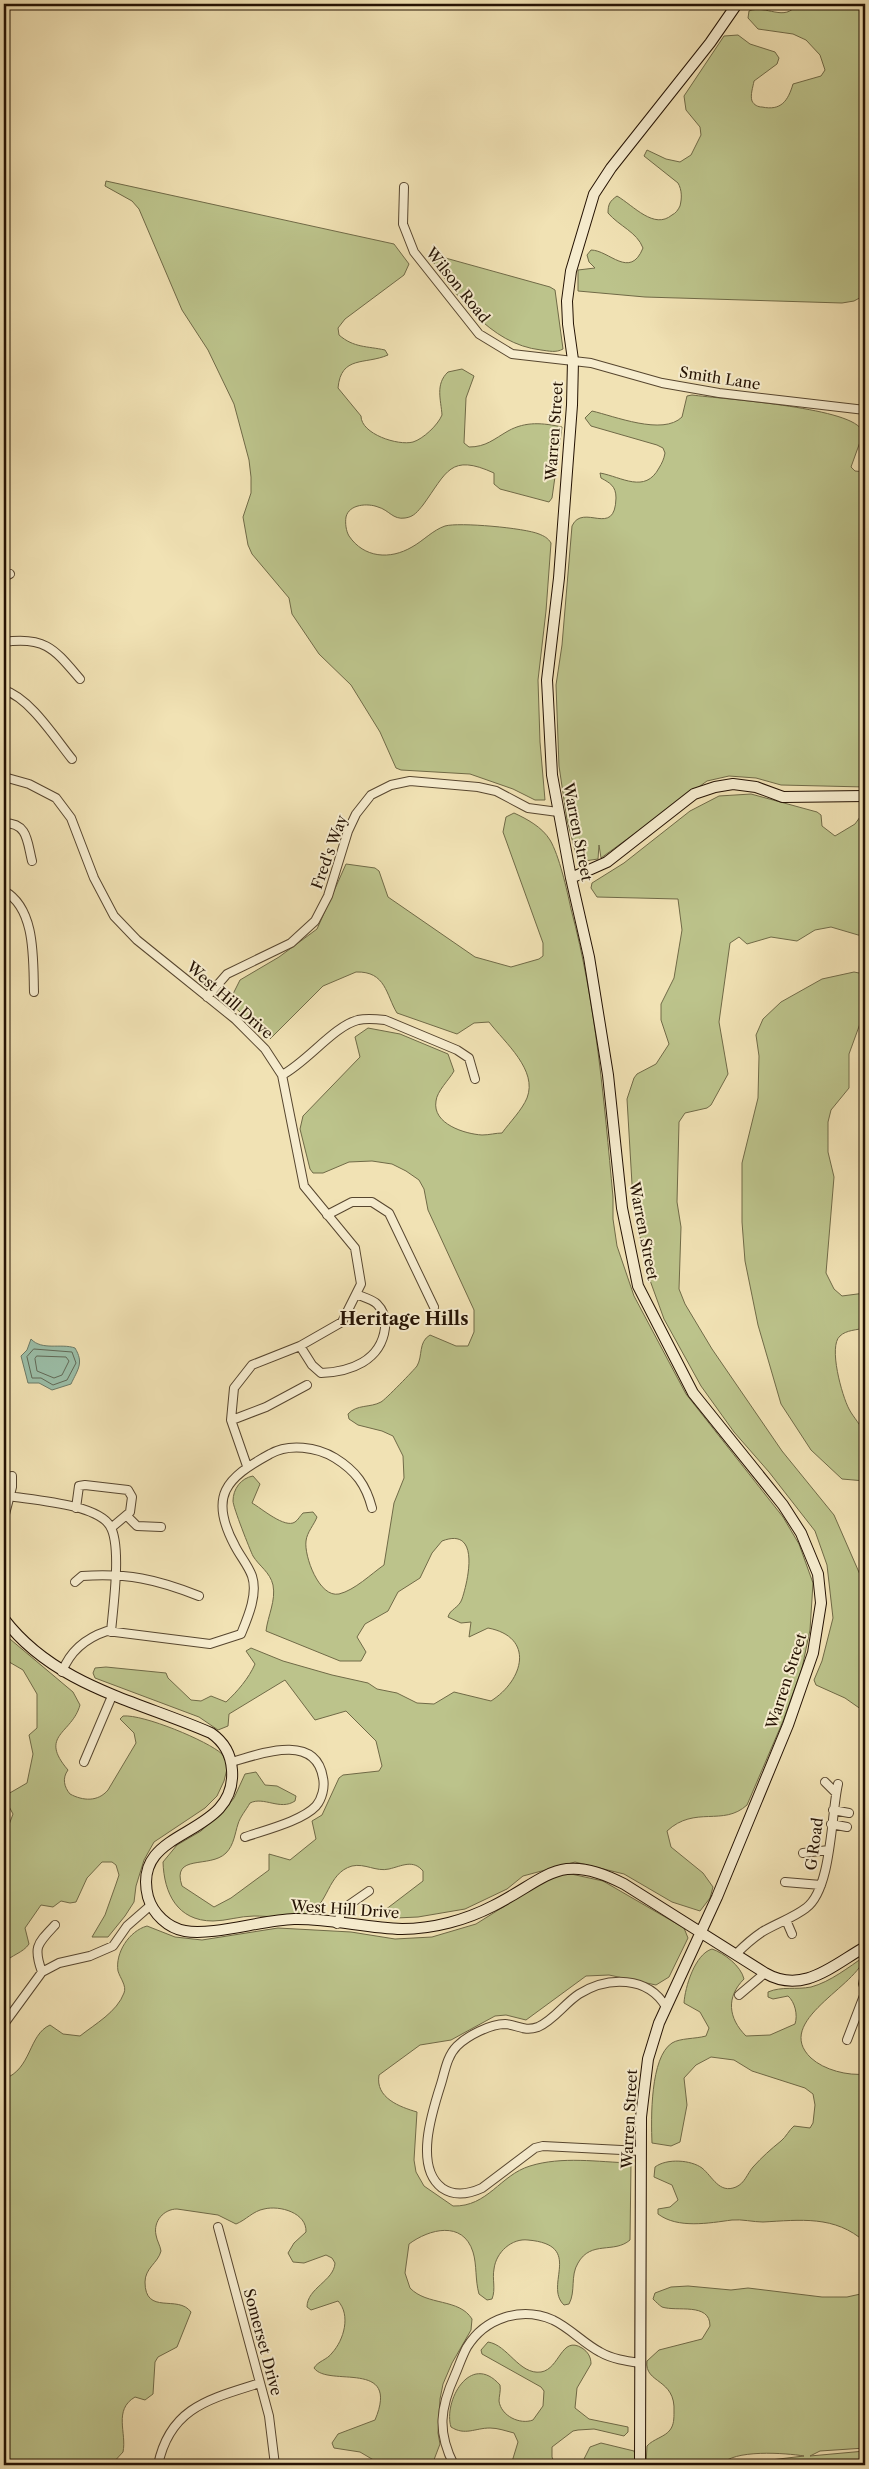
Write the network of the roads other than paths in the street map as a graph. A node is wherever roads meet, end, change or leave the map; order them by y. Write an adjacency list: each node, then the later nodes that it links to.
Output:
1 (738, 4): 3 (street, Warren Street)
2 (404, 187): 3 (street, Wilson Road)
3 (573, 360): 4 (street, Smith Lane); 11 (street, Warren Street)
4 (865, 410)
5 (4, 642): 6 (street)
6 (80, 679)
7 (4, 690): 8 (street)
8 (72, 759)
9 (4, 777): 17 (street, West Hill Drive)
10 (865, 796): 14 (street)
11 (558, 812): 14 (street, Warren Street); 17 (street, Fred's Way)
12 (4, 823): 13 (street)
13 (32, 861)
14 (571, 878): 62 (street, Warren Street)
15 (4, 891): 16 (street)
16 (34, 992)
17 (207, 998): 18 (street, West Hill Drive)
18 (282, 1075): 19 (street); 20 (street, West Hill Drive)
19 (475, 1079)
20 (327, 1214): 21 (street, West Hill Drive); 22 (street)
21 (356, 1294): 23 (street, West Hill Drive); 23 (street)
22 (434, 1307)
23 (300, 1346): 25 (street, West Hill Drive)
24 (307, 1385): 25 (street)
25 (232, 1420): 26 (street, West Hill Drive)
26 (247, 1466): 30 (street); 39 (street)
27 (12, 1476): 28 (street)
28 (9, 1496): 29 (street); 32 (street)
29 (76, 1508): 31 (street); 34 (street)
30 (372, 1508)
31 (127, 1516): 33 (street); 34 (street)
32 (4, 1518)
33 (161, 1527)
34 (111, 1528): 35 (street)
35 (115, 1575): 36 (street); 37 (street); 39 (street)
36 (75, 1582)
37 (199, 1596)
38 (4, 1619): 40 (street)
39 (111, 1632): 40 (street)
40 (62, 1672): 41 (street)
41 (112, 1696): 42 (street); 43 (street)
42 (84, 1762)
43 (232, 1762): 51 (street); 57 (street)
44 (825, 1782): 46 (street)
45 (838, 1784): 46 (street, G Road)
46 (836, 1793): 47 (street, G Road)
47 (832, 1810): 48 (street); 49 (street, G Road)
48 (849, 1813)
49 (831, 1824): 50 (street); 52 (street, G Road)
50 (847, 1826)
51 (245, 1837)
52 (829, 1850): 53 (street); 55 (street, G Road)
53 (804, 1852)
54 (785, 1882): 55 (street)
55 (821, 1885): 58 (street, G Road)
56 (369, 1891): 59 (street)
57 (151, 1905): 59 (street, West Hill Drive); 67 (street)
58 (786, 1920): 61 (street, G Road); 64 (street)
59 (337, 1924): 62 (street, West Hill Drive)
60 (55, 1925): 67 (street)
61 (775, 1926): 63 (street); 66 (street, G Road)
62 (702, 1932): 66 (street, West Hill Drive); 73 (street, Warren Street)
63 (778, 1934)
64 (792, 1934)
65 (865, 1947): 68 (street, West Hill Drive)
66 (736, 1954): 68 (street, West Hill Drive)
67 (42, 1972): 74 (street)
68 (765, 1974): 72 (street)
69 (865, 1974): 70 (street)
70 (865, 1988)
71 (865, 1993): 75 (street)
72 (739, 1994)
73 (666, 2006): 76 (street, Warren Street); 76 (street)
74 (4, 2024)
75 (847, 2040)
76 (641, 2151): 78 (street, Warren Street)
77 (218, 2227): 79 (street, Somerset Drive)
78 (640, 2363): 82 (street); 83 (street, Warren Street)
79 (260, 2382): 80 (street); 81 (street, Somerset Drive)
80 (158, 2465)
81 (275, 2465)
82 (454, 2465)
83 (640, 2465)

